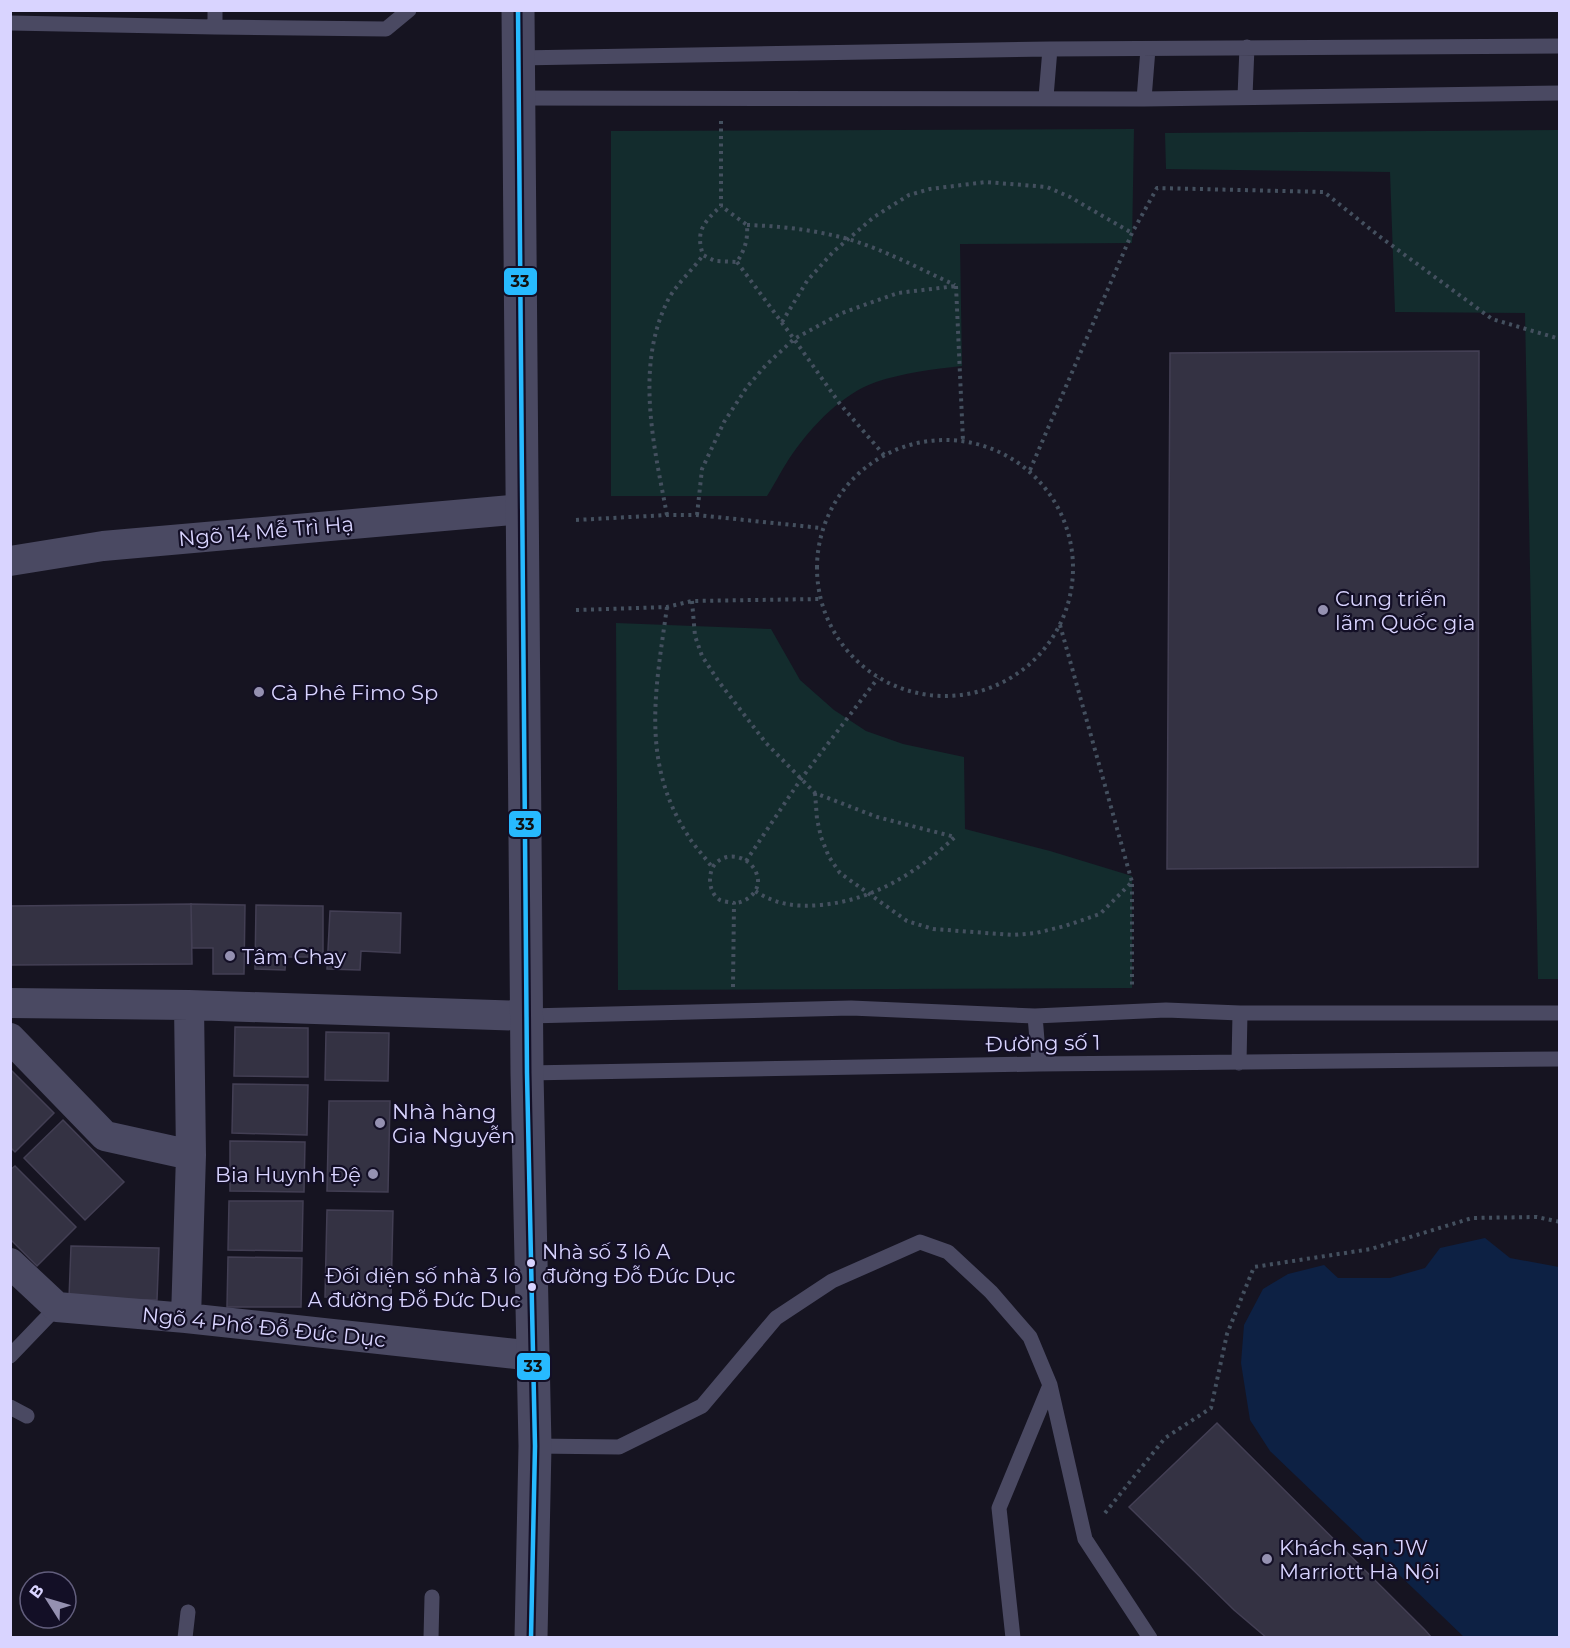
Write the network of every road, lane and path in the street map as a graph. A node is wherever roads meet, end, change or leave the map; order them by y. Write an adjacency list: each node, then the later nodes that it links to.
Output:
1 (215, 10): 5 (lane)
2 (409, 10): 5 (lane)
3 (518, 10): 10 (street)
4 (10, 23): 5 (lane)
5 (215, 27)
6 (1560, 46): 7 (lane)
7 (1247, 48): 9 (lane); 12 (lane)
8 (1050, 49): 9 (lane); 10 (lane); 13 (lane)
9 (1148, 50): 15 (lane)
10 (518, 58): 14 (street)
11 (1560, 93): 12 (lane)
12 (1245, 96): 15 (lane)
13 (1046, 97): 14 (lane); 15 (lane)
14 (517, 98): 30 (street)
15 (1144, 99)
16 (721, 120): 17 (path)
17 (721, 206): 18 (path); 21 (path)
18 (747, 225): 20 (path); 22 (path)
19 (1132, 233): 20 (path); 26 (path); 29 (path)
20 (849, 240): 23 (path); 24 (path)
21 (703, 255): 22 (path); 31 (path)
22 (737, 262): 24 (path)
23 (956, 286): 25 (path); 27 (path)
24 (782, 322): 25 (path)
25 (795, 339): 28 (path); 32 (path)
26 (1560, 339)
27 (963, 441): 28 (path); 29 (path)
28 (884, 455): 34 (path)
29 (1030, 470): 40 (path)
30 (523, 509): 35 (street, Ngõ 14 Mễ Trì Hạ); 56 (street)
31 (667, 514): 32 (path); 33 (path)
32 (697, 516): 34 (path)
33 (576, 520)
34 (821, 528): 36 (path)
35 (10, 561)
36 (819, 599): 37 (path); 41 (path)
37 (692, 601): 38 (path); 42 (path)
38 (667, 607): 39 (path); 45 (path)
39 (576, 610)
40 (1060, 625): 41 (path); 46 (path)
41 (878, 678): 42 (path)
42 (801, 778): 43 (path); 44 (path)
43 (815, 793): 48 (path); 48 (path)
44 (746, 861): 45 (path); 47 (path)
45 (712, 867): 49 (path)
46 (1132, 882): 48 (path); 50 (path)
47 (755, 891): 48 (path); 49 (path)
48 (870, 895)
49 (734, 903): 51 (path)
50 (1132, 987)
51 (733, 989)
52 (10, 1003): 53 (street)
53 (189, 1005): 56 (street); 63 (street)
54 (1240, 1013): 55 (lane, Đường số 1); 57 (lane, Đường số 1); 60 (lane)
55 (1560, 1013)
56 (528, 1016): 57 (lane, Đường số 1); 62 (street)
57 (1035, 1016): 61 (lane)
58 (10, 1038): 63 (street)
59 (1560, 1059): 60 (lane, Đường số 1)
60 (1239, 1063): 61 (lane, Đường số 1)
61 (1039, 1064): 62 (lane, Đường số 1)
62 (527, 1073): 69 (street)
63 (191, 1155): 67 (street)
64 (1560, 1222): 74 (path)
65 (10, 1263): 66 (street)
66 (57, 1307): 67 (street, Ngõ 4 Phố Đỗ Đức Dục); 68 (lane)
67 (186, 1318): 69 (street, Ngõ 4 Phố Đỗ Đức Dục)
68 (10, 1356)
69 (534, 1356): 73 (street)
70 (1050, 1385): 73 (lane); 74 (lane); 80 (lane)
71 (10, 1407): 72 (lane)
72 (27, 1416)
73 (535, 1446): 79 (street)
74 (1085, 1539): 81 (lane)
75 (432, 1597): 78 (lane)
76 (188, 1612): 77 (lane)
77 (185, 1638)
78 (431, 1638)
79 (531, 1638)
80 (1013, 1638)
81 (1150, 1638)

